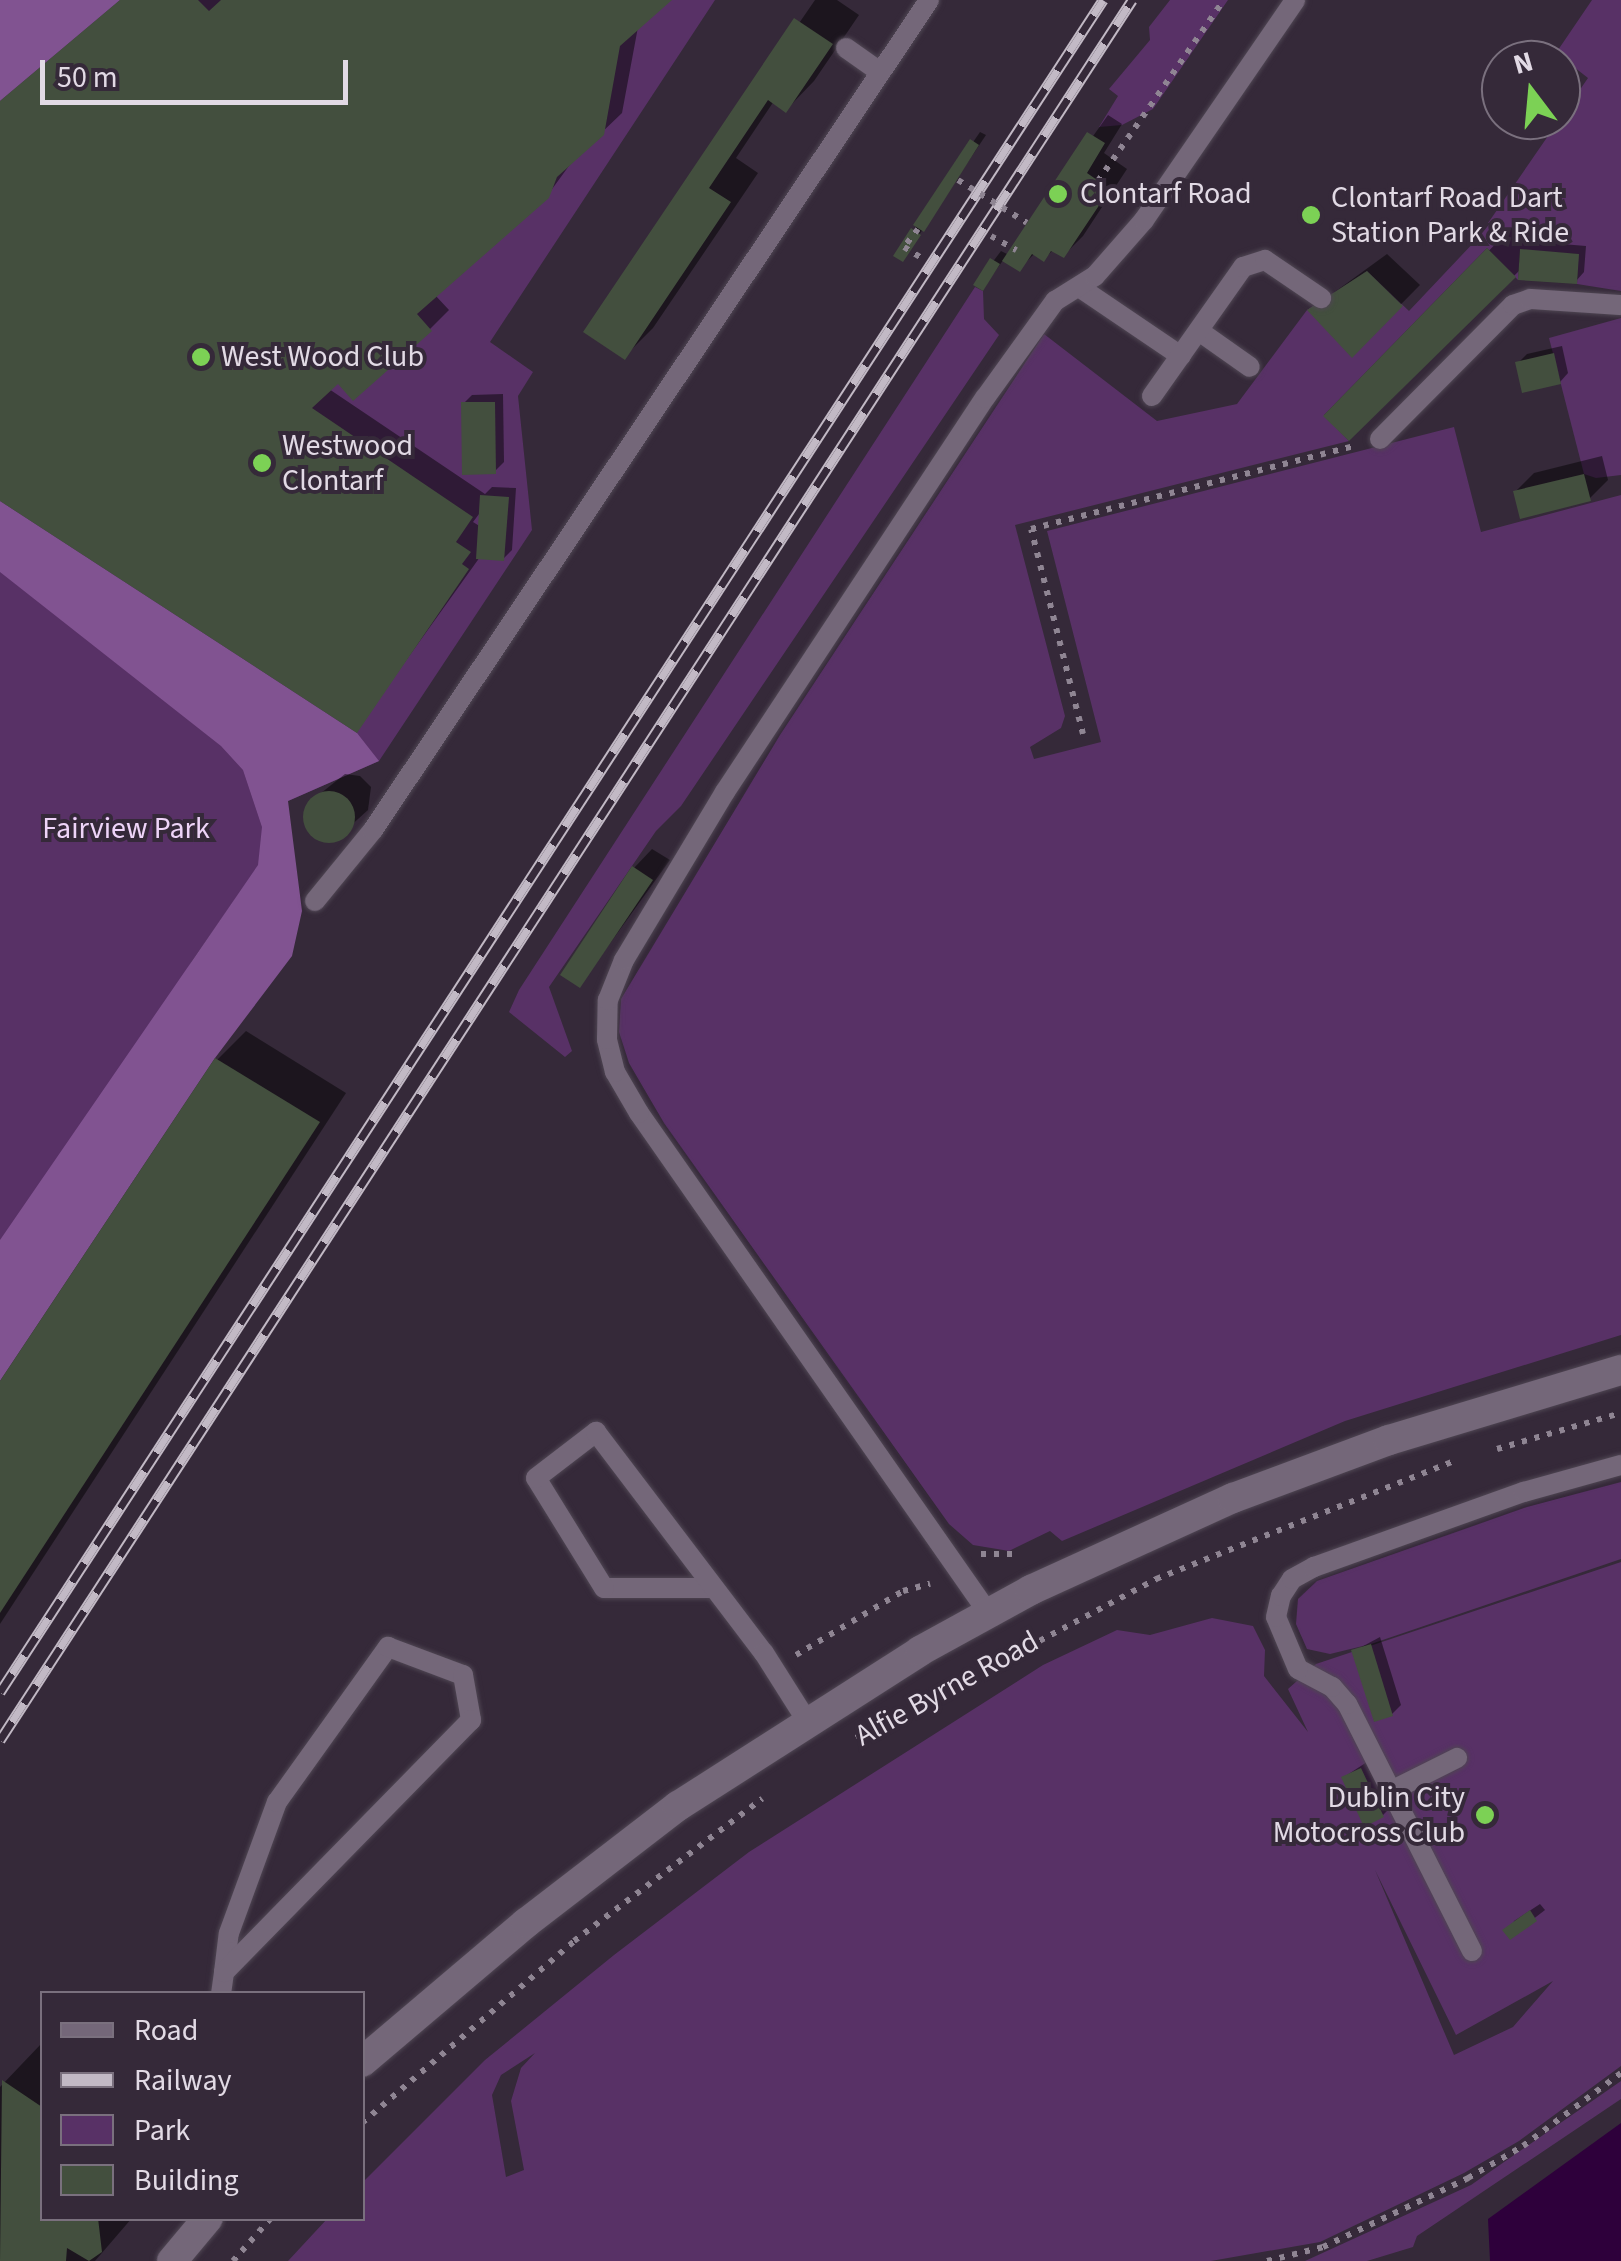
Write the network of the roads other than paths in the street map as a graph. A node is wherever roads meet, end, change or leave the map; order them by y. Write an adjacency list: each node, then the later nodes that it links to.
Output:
1 (928, 0): 4 (lane)
2 (1296, 0): 5 (lane)
3 (846, 48): 4 (lane)
4 (880, 72): 13 (lane)
5 (1079, 286): 9 (lane); 17 (lane)
6 (1320, 298): 8 (lane)
7 (1621, 306): 12 (lane)
8 (1199, 330): 9 (lane); 10 (lane)
9 (1181, 356): 11 (lane)
10 (1250, 367)
11 (1152, 396)
12 (1380, 439)
13 (315, 901)
14 (1621, 1370): 17 (main road, Alfie Byrne Road)
15 (1621, 1465): 20 (lane)
16 (714, 1588): 16 (lane); 18 (lane)
17 (988, 1614): 18 (main road, Alfie Byrne Road)
18 (808, 1721): 23 (main road, Alfie Byrne Road)
19 (1457, 1758): 20 (lane)
20 (1391, 1791): 21 (lane)
21 (1472, 1951)
22 (223, 1983): 22 (lane)
23 (365, 2060)
24 (205, 2221): 25 (main road)
25 (172, 2261)

